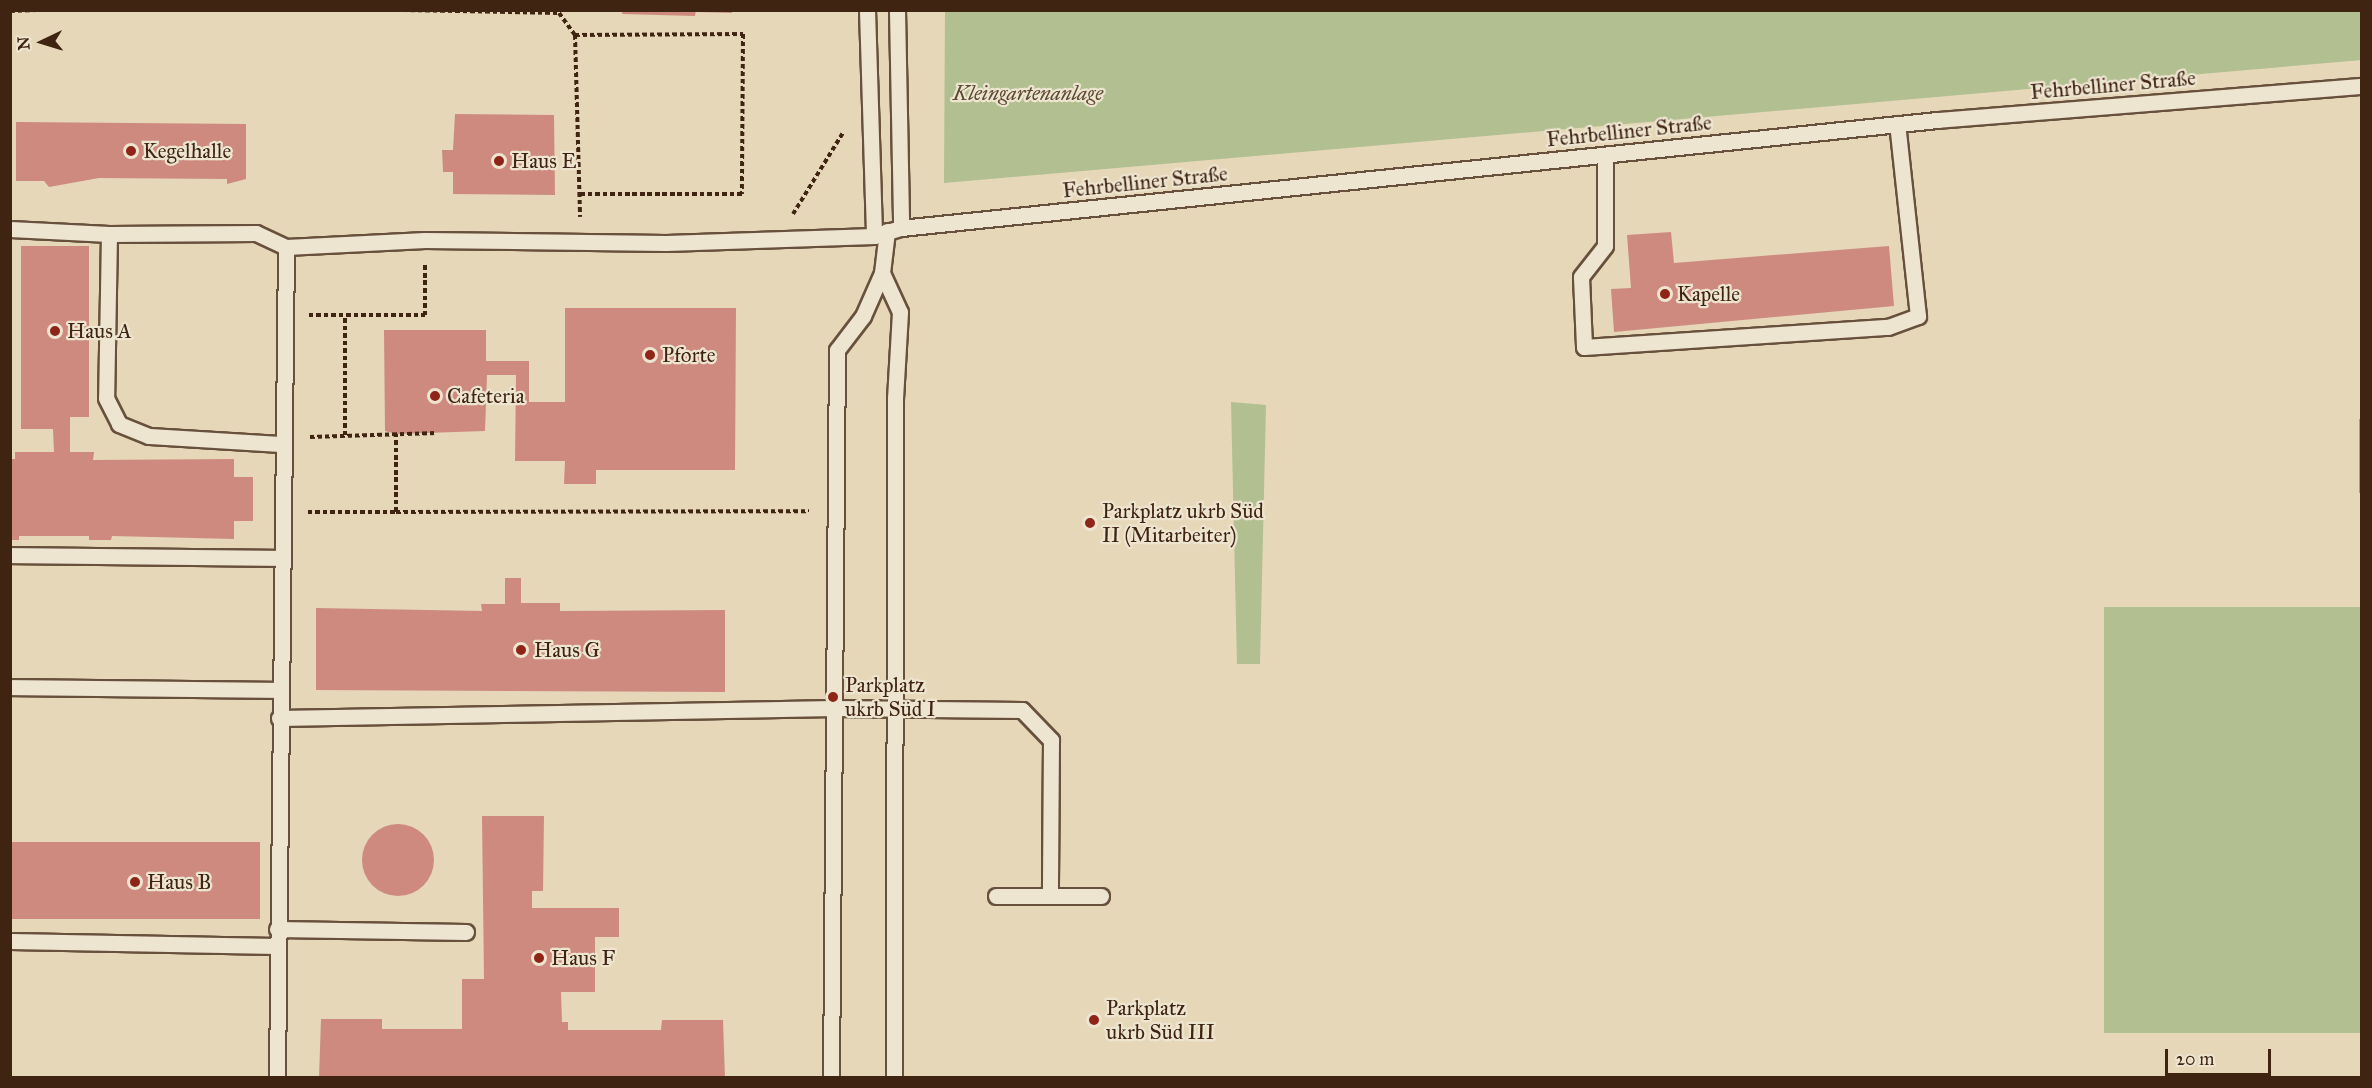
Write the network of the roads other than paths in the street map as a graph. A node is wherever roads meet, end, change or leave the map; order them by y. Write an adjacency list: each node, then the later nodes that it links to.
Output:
1 (867, 10): 7 (lane)
2 (897, 10): 7 (lane)
3 (2361, 86): 4 (lane, Fehrbelliner Straße)
4 (1898, 124): 5 (lane, Fehrbelliner Straße); 5 (lane)
5 (1605, 155): 7 (lane, Fehrbelliner Straße)
6 (10, 229): 8 (lane)
7 (888, 232): 9 (lane, Fehrbelliner Straße); 10 (lane)
8 (109, 234): 9 (lane); 11 (lane)
9 (286, 247): 11 (lane)
10 (882, 273): 16 (lane); 17 (lane)
11 (281, 444): 13 (lane)
12 (10, 555): 13 (lane)
13 (280, 558): 15 (lane)
14 (10, 687): 15 (lane)
15 (279, 690): 18 (lane)
16 (834, 708): 17 (lane); 18 (lane); 27 (lane)
17 (893, 708): 20 (lane); 28 (lane)
18 (279, 718): 22 (lane)
19 (996, 896): 20 (lane)
20 (1050, 896): 21 (lane)
21 (1101, 896)
22 (277, 929): 23 (lane); 25 (lane)
23 (466, 932)
24 (10, 941): 25 (lane)
25 (276, 945): 26 (lane)
26 (277, 1077)
27 (831, 1077)
28 (894, 1077)

